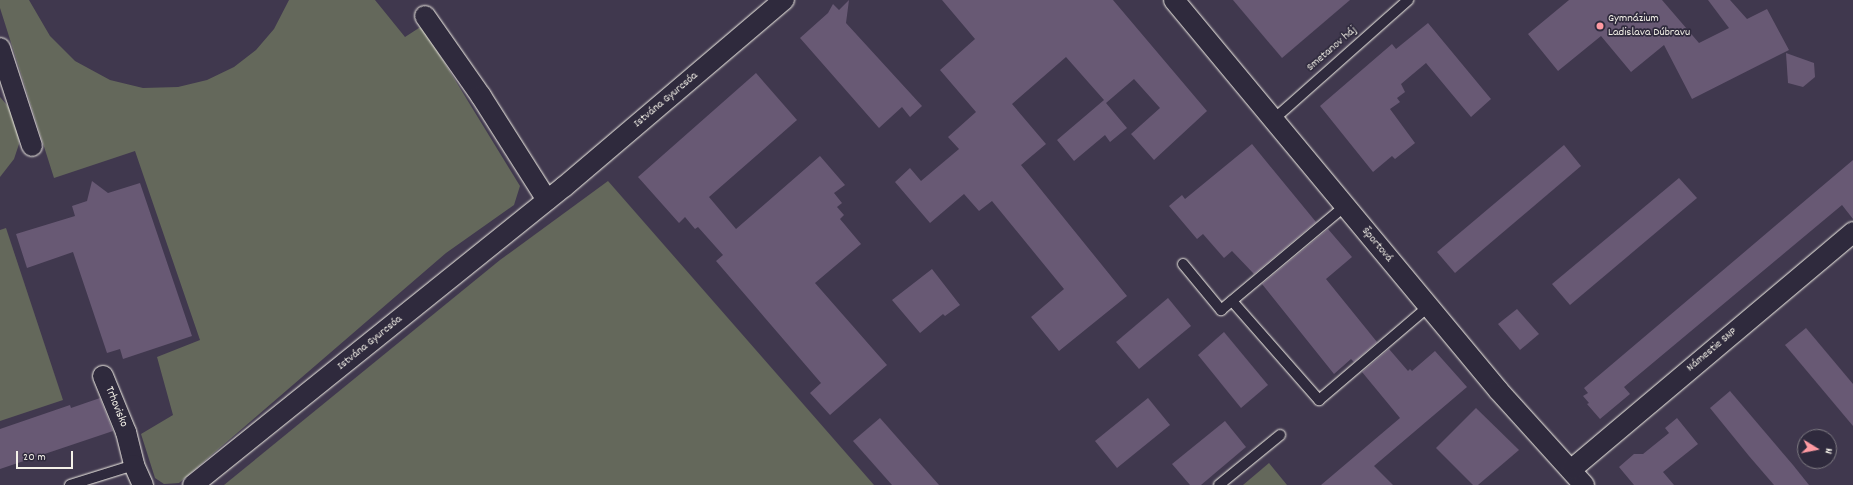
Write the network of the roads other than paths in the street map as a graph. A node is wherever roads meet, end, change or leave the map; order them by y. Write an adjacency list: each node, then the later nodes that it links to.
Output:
1 (784, 0): 8 (street, Istvána Gyurcsóa)
2 (1174, 0): 6 (street, Športová)
3 (1405, 1): 6 (lane, Smetanov háj)
4 (425, 16): 8 (street)
5 (0, 48): 7 (street)
6 (1273, 120): 9 (street, Športová)
7 (32, 146)
8 (547, 200): 20 (street, Istvána Gyurcsóa)
9 (1345, 206): 12 (lane); 13 (street, Športová)
10 (1853, 232): 17 (street, Námestie SNP)
11 (1183, 264): 12 (lane)
12 (1232, 301): 13 (lane)
13 (1428, 307): 17 (street, Športová)
14 (103, 376): 16 (street, Trhovisko)
15 (1280, 435): 21 (lane)
16 (134, 464): 18 (lane); 19 (street, Trhovisko)
17 (1572, 469): 22 (street, Športová)
18 (70, 485)
19 (143, 485)
20 (193, 485)
21 (1219, 485)
22 (1584, 485)

